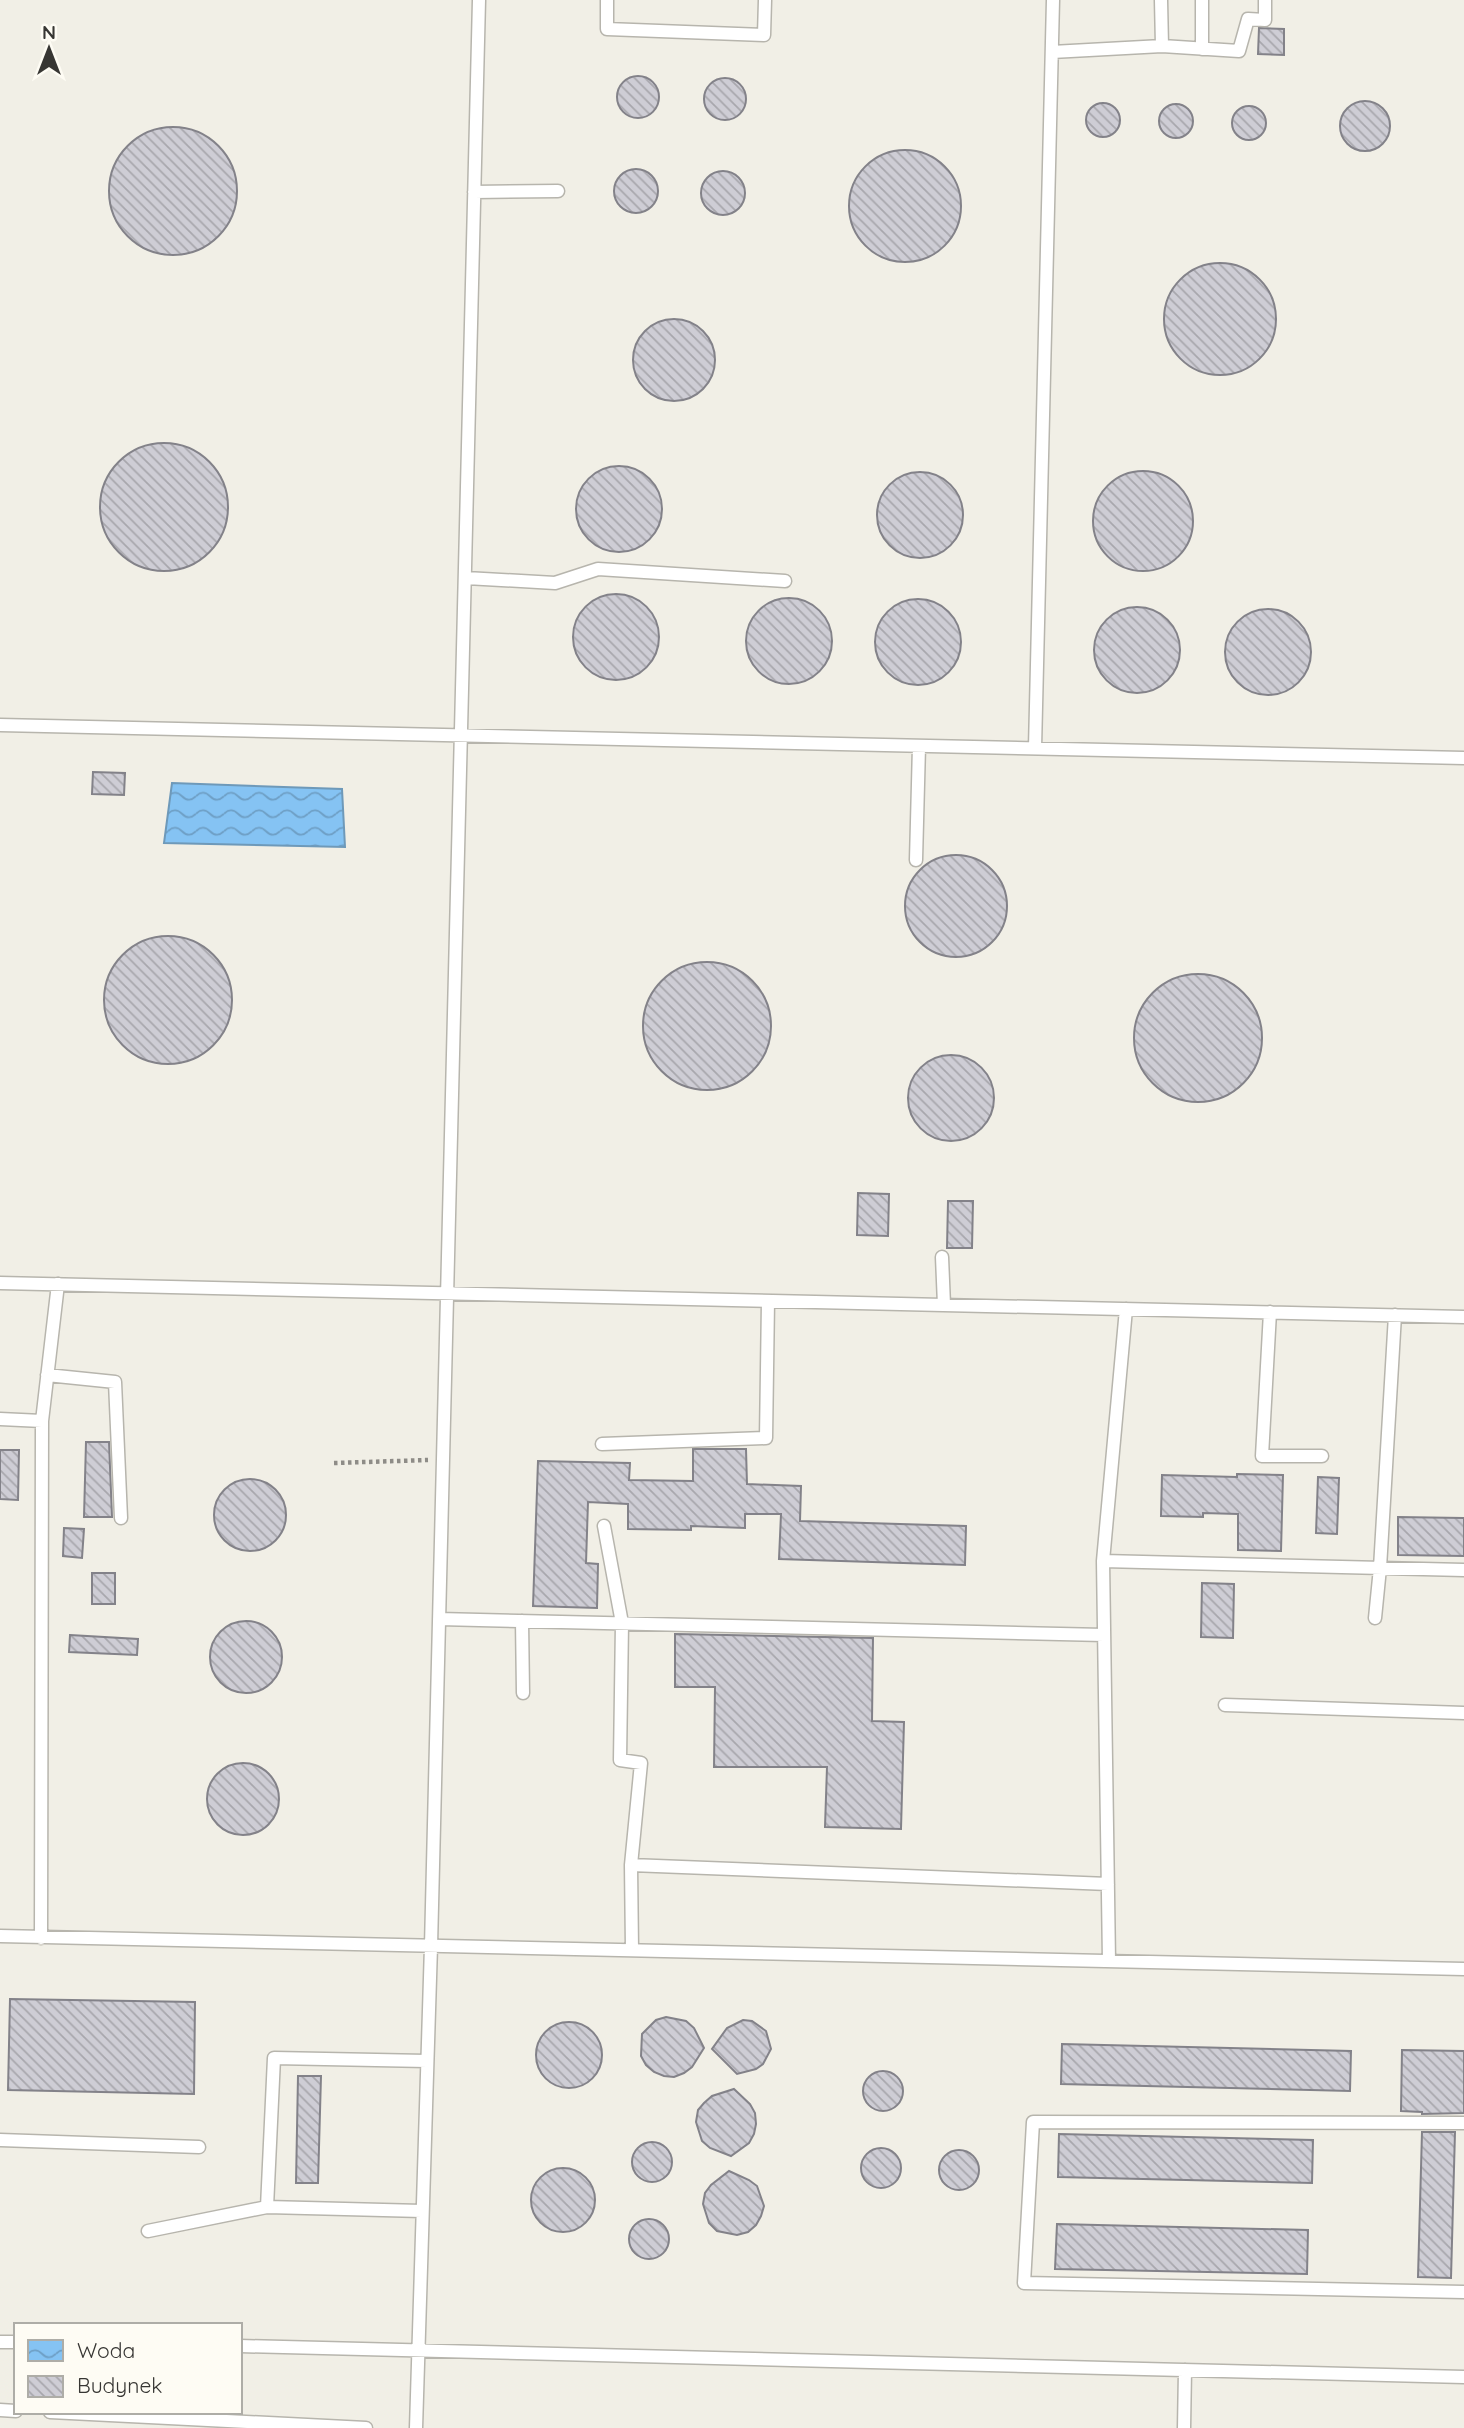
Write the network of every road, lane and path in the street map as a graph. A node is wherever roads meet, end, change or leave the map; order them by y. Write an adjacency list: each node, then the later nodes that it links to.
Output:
1 (479, 0): 12 (lane)
2 (607, 0): 3 (lane)
3 (765, 0)
4 (1053, 0): 10 (lane)
5 (1161, 0): 8 (lane)
6 (1202, 0): 9 (lane)
7 (1265, 0): 9 (lane)
8 (1162, 46): 9 (lane); 10 (lane)
9 (1202, 49)
10 (1052, 52): 18 (lane)
11 (558, 191): 12 (lane)
12 (474, 192): 13 (lane)
13 (466, 578): 14 (lane); 16 (lane)
14 (785, 581)
15 (0, 725): 16 (lane)
16 (462, 736): 17 (lane); 24 (lane)
17 (919, 746): 18 (lane); 20 (lane)
18 (1035, 748): 19 (lane)
19 (1464, 758)
20 (916, 860)
21 (942, 1257): 26 (lane)
22 (0, 1283): 23 (lane)
23 (58, 1284): 24 (lane); 31 (lane)
24 (447, 1293): 25 (lane); 36 (lane)
25 (768, 1301): 26 (lane); 34 (lane)
26 (944, 1305): 27 (lane)
27 (1126, 1309): 28 (lane); 40 (lane)
28 (1270, 1312): 29 (lane); 35 (lane)
29 (1395, 1315): 30 (lane); 41 (lane)
30 (1464, 1317)
31 (47, 1375): 33 (lane); 38 (lane)
32 (0, 1419): 33 (lane)
33 (42, 1421): 54 (lane)
34 (602, 1444)
35 (1322, 1456)
36 (443, 1459): 37 (path); 44 (lane)
37 (334, 1463)
38 (121, 1518)
39 (604, 1526): 46 (lane)
40 (1103, 1561): 41 (lane); 47 (lane)
41 (1380, 1568): 42 (lane); 43 (lane)
42 (1464, 1570)
43 (1375, 1618)
44 (439, 1619): 45 (lane); 55 (lane)
45 (522, 1620): 46 (lane); 48 (lane)
46 (622, 1623): 47 (lane); 51 (lane)
47 (1104, 1635): 52 (lane)
48 (523, 1693)
49 (1225, 1705): 50 (lane)
50 (1464, 1713)
51 (631, 1865): 52 (lane); 56 (lane)
52 (1108, 1884): 57 (lane)
53 (0, 1936): 54 (lane)
54 (41, 1938): 55 (lane)
55 (431, 1946): 56 (lane); 59 (lane)
56 (632, 1950): 57 (lane)
57 (1109, 1961): 58 (lane)
58 (1464, 1969)
59 (427, 2061): 63 (lane); 64 (lane)
60 (1464, 2123): 66 (lane)
61 (0, 2140): 62 (lane)
62 (200, 2147)
63 (267, 2207): 64 (lane); 65 (lane)
64 (422, 2211): 68 (lane)
65 (148, 2231)
66 (1464, 2292)
67 (242, 2346): 68 (lane)
68 (417, 2350): 69 (lane); 73 (lane)
69 (1185, 2370): 70 (lane); 74 (lane)
70 (1464, 2377)
71 (90, 2414): 72 (lane)
72 (366, 2428)
73 (416, 2428)
74 (1184, 2428)

